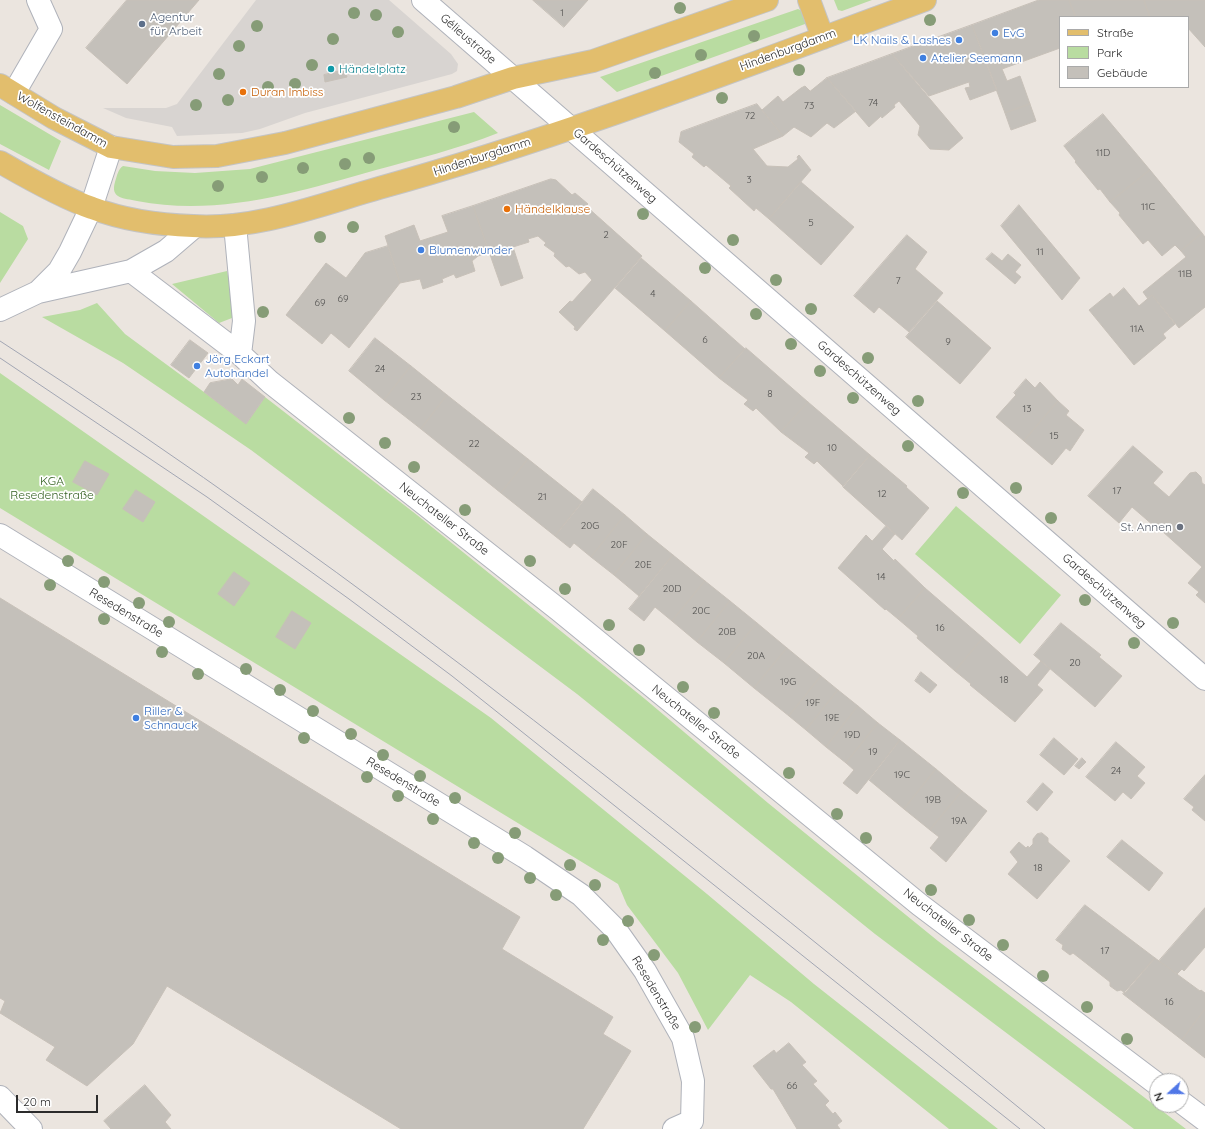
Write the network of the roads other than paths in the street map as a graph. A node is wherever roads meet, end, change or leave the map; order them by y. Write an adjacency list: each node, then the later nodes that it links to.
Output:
1 (38, 0): 8 (street)
2 (423, 0): 7 (street, Gélieustraße)
3 (767, 0): 7 (main road)
4 (809, 0): 6 (main road)
5 (925, 0): 6 (main road, Hindenburgdamm)
6 (823, 38): 9 (main road, Hindenburgdamm)
7 (513, 78): 9 (street, Gardeschützenweg); 10 (main road, Wolfensteindamm)
8 (7, 89): 10 (main road, Wolfensteindamm)
9 (572, 128): 13 (main road, Hindenburgdamm); 20 (street, Gardeschützenweg)
10 (111, 147): 12 (street)
11 (0, 162): 12 (main road)
12 (91, 208): 14 (main road); 16 (street)
13 (235, 226): 14 (main road, Hindenburgdamm); 18 (street)
14 (194, 227): 15 (street)
15 (131, 271): 16 (street); 18 (street, Neuchateller Straße)
16 (38, 292): 17 (street)
17 (0, 310)
18 (240, 354): 21 (street, Neuchateller Straße)
19 (0, 535): 25 (street, Resedenstraße)
20 (1205, 679)
21 (1149, 1078)
22 (0, 1097): 26 (street)
23 (1189, 1108): 24 (street)
24 (1205, 1120)
25 (690, 1126)
26 (31, 1129)

